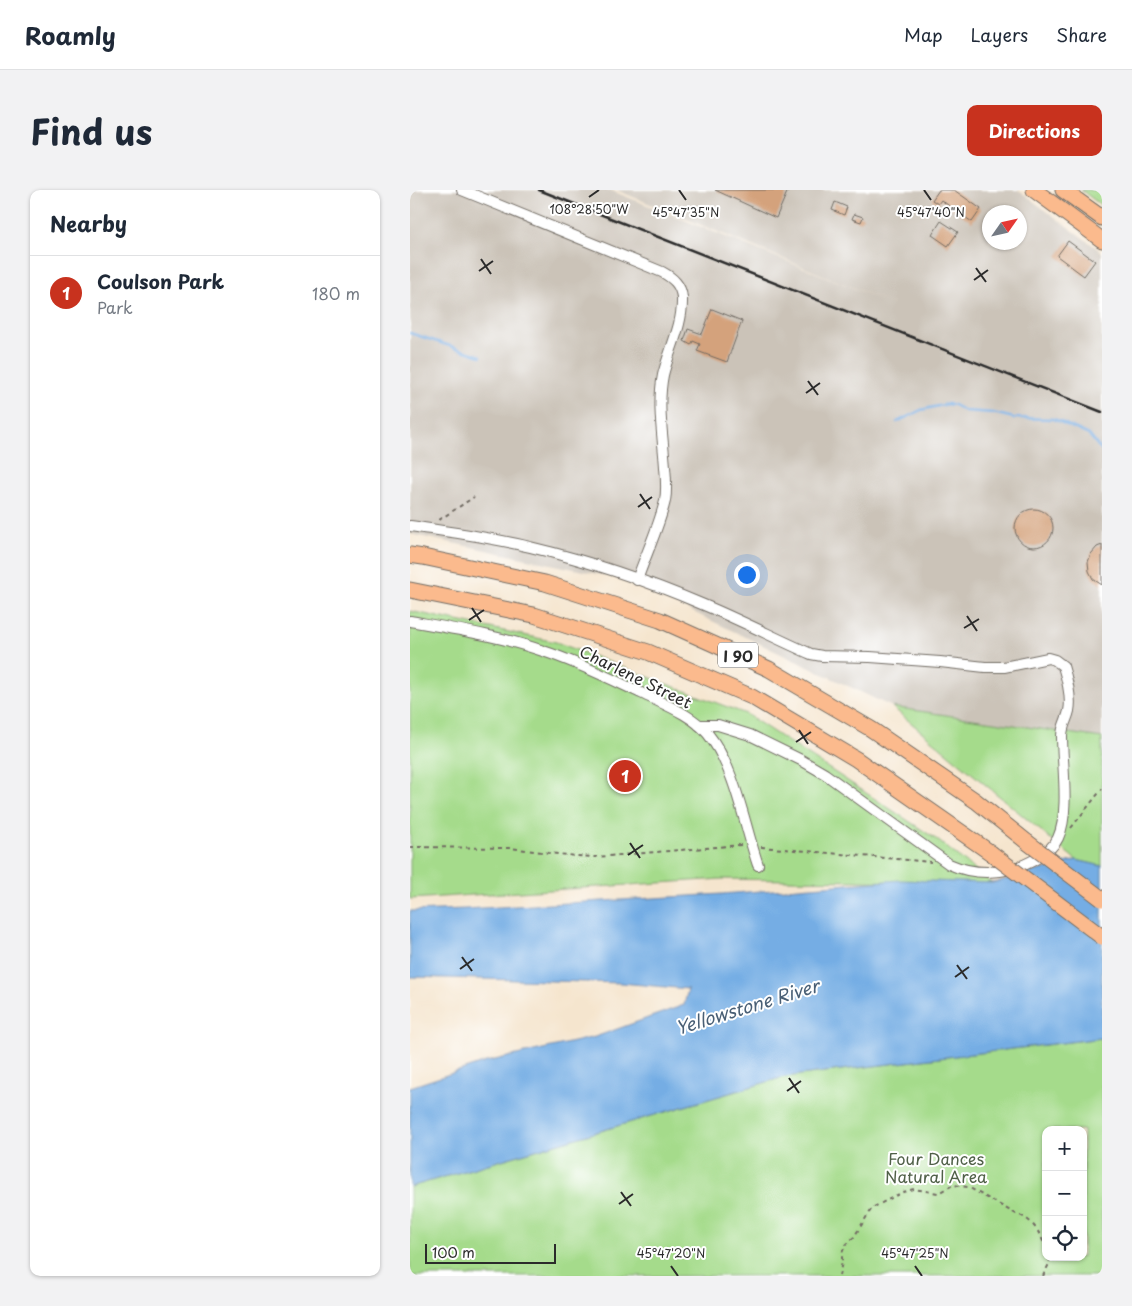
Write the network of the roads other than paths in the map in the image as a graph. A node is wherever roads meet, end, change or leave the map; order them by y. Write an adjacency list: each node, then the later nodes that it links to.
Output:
1 (462, 190): 8 (street)
2 (1034, 190): 5 (highway)
3 (1064, 190): 4 (highway)
4 (1102, 218)
5 (1102, 240)
6 (410, 526): 8 (street)
7 (410, 555): 13 (highway, I 90, bridge)
8 (637, 580): 11 (street)
9 (410, 590): 14 (highway, I 90, bridge)
10 (410, 621): 11 (street, Charlene Street)
11 (699, 725): 12 (street, Charlene Street)
12 (758, 864)
13 (1102, 899)
14 (1102, 937)

